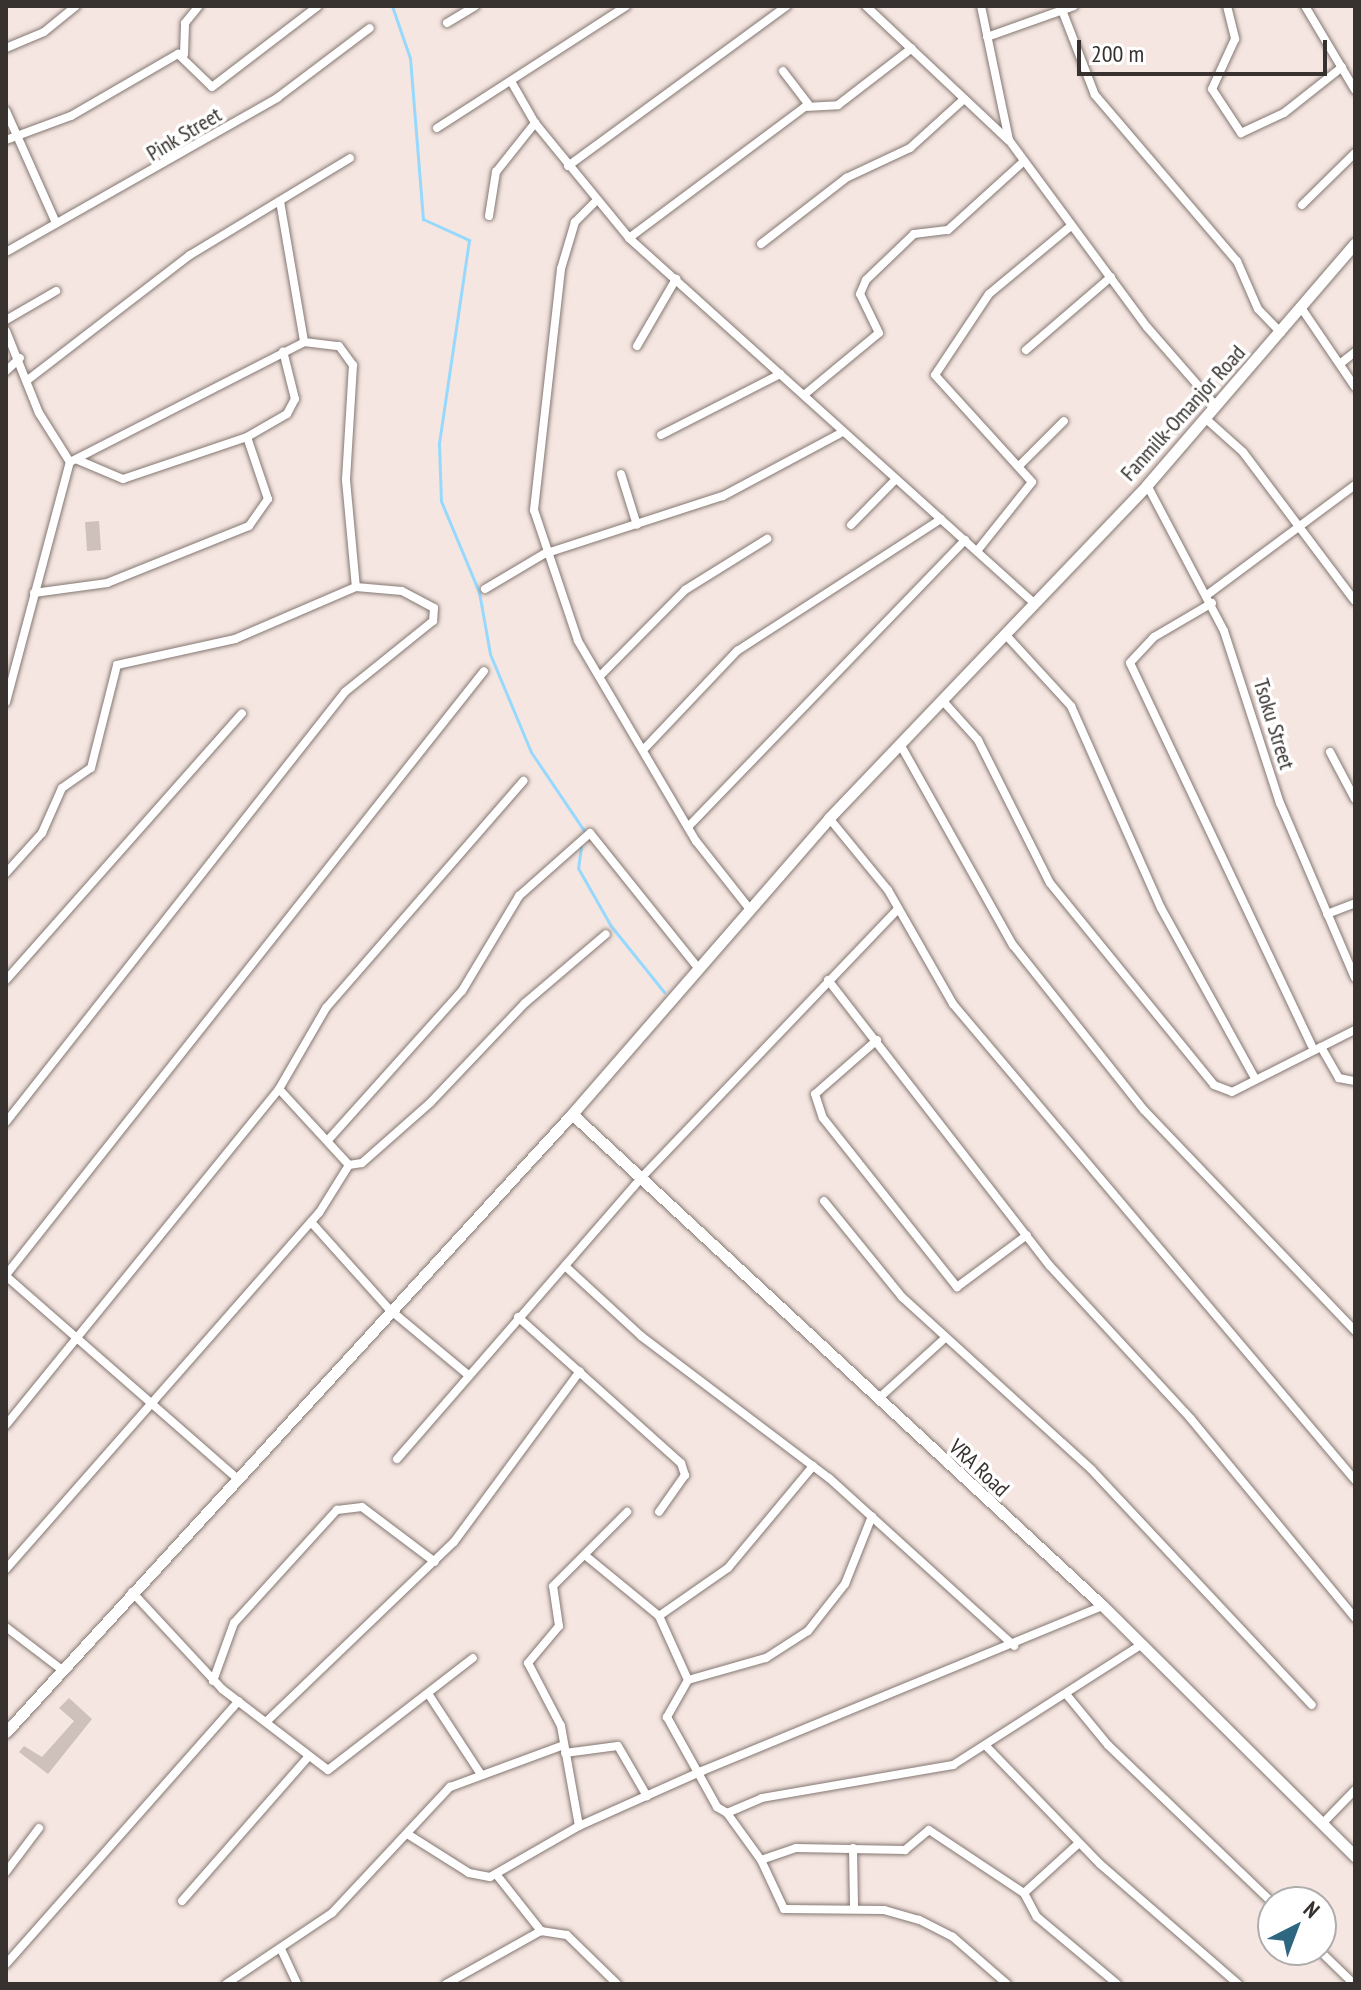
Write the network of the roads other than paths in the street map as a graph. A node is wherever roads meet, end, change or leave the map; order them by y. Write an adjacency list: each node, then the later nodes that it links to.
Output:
1 (76, 6): 16 (street)
2 (199, 6): 18 (street)
3 (318, 6): 18 (street)
4 (475, 6): 13 (street)
5 (626, 6): 21 (street)
6 (787, 6): 34 (street)
7 (866, 6): 17 (street)
8 (981, 6): 15 (street)
9 (1074, 6): 12 (street)
10 (1227, 6): 19 (street)
11 (1305, 6): 19 (street)
12 (1062, 10): 15 (street); 51 (street)
13 (447, 23)
14 (370, 28): 39 (street, Pink Street)
15 (987, 37): 30 (street)
16 (6, 48)
17 (912, 48): 23 (street); 24 (street)
18 (184, 54): 28 (street)
19 (1342, 67): 22 (street)
20 (783, 71): 24 (street)
21 (512, 83): 26 (street); 27 (street)
22 (1355, 90)
23 (964, 99): 30 (street); 43 (street)
24 (809, 105): 41 (street)
25 (6, 111): 28 (street)
26 (535, 123): 34 (street); 38 (street)
27 (437, 128)
28 (18, 136): 29 (street); 39 (street)
29 (6, 140)
30 (1009, 140): 33 (street)
31 (1355, 153): 37 (street)
32 (350, 158): 35 (street)
33 (1023, 162): 40 (street); 63 (street)
34 (568, 166): 36 (street)
35 (280, 201): 52 (street); 61 (street)
36 (596, 201): 41 (street); 83 (street)
37 (1302, 205)
38 (489, 216)
39 (56, 223): 44 (street, Pink Street)
40 (1071, 226): 45 (street); 71 (street)
41 (629, 238): 46 (street)
42 (1355, 243): 48 (street, Fanmilk-Omanjor Road)
43 (761, 244)
44 (6, 252)
45 (1111, 277): 54 (street); 64 (street)
46 (676, 279): 53 (street); 60 (street)
47 (56, 291): 49 (street)
48 (1302, 309): 51 (street, Fanmilk-Omanjor Road); 58 (street)
49 (6, 320)
50 (6, 331): 57 (street)
51 (1281, 333): 64 (street, Fanmilk-Omanjor Road)
52 (304, 342): 55 (street); 84 (street)
53 (637, 346)
54 (1026, 350)
55 (283, 351): 69 (street); 70 (street)
56 (1355, 352): 58 (street)
57 (20, 358): 59 (street); 61 (street)
58 (1341, 363): 62 (street)
59 (6, 371)
60 (780, 374): 63 (street); 68 (street)
61 (29, 379): 70 (street)
62 (1355, 387)
63 (804, 395): 67 (street)
64 (1216, 406): 65 (street, Fanmilk-Omanjor Road)
65 (1205, 418): 74 (street, Fanmilk-Omanjor Road); 79 (street)
66 (1064, 421): 71 (street)
67 (843, 432): 73 (street); 77 (street)
68 (661, 435)
69 (247, 437): 70 (street); 86 (street)
70 (74, 461): 86 (street)
71 (1020, 465): 82 (street)
72 (621, 474): 77 (street)
73 (896, 479): 76 (street); 78 (street)
74 (1147, 485): 87 (street, Tsoku Street); 89 (street, Fanmilk-Omanjor Road)
75 (1355, 485): 79 (street)
76 (941, 519): 81 (street); 97 (street)
77 (637, 525): 83 (street)
78 (851, 525)
79 (1301, 528): 87 (street); 88 (street)
80 (767, 539): 92 (street)
81 (965, 540): 82 (street); 102 (street)
82 (977, 551): 89 (street)
83 (544, 554): 85 (street); 92 (street)
84 (356, 587): 103 (street); 120 (street)
85 (485, 589)
86 (34, 593): 94 (street)
87 (1210, 599): 107 (street, Tsoku Street); 115 (street)
88 (1355, 601)
89 (1034, 603): 90 (street, Fanmilk-Omanjor Road)
90 (1005, 634): 93 (street, Fanmilk-Omanjor Road); 116 (street)
91 (484, 671): 128 (street)
92 (600, 676): 97 (street)
93 (942, 700): 96 (street, Fanmilk-Omanjor Road); 116 (street)
94 (6, 702)
95 (242, 713): 111 (street)
96 (900, 744): 101 (street, Fanmilk-Omanjor Road); 131 (street)
97 (645, 748): 102 (street)
98 (1330, 752): 100 (street)
99 (523, 781): 118 (street)
100 (1355, 799)
101 (829, 818): 105 (street, Fanmilk-Omanjor Road); 106 (street)
102 (688, 827): 105 (street)
103 (6, 873)
104 (1355, 903): 107 (street)
105 (749, 908): 109 (street, Fanmilk-Omanjor Road)
106 (896, 911): 112 (street); 142 (street)
107 (1327, 914): 110 (street, Tsoku Street)
108 (606, 934): 122 (street)
109 (698, 968): 119 (street, Fanmilk-Omanjor Road); 121 (street)
110 (1355, 978)
111 (6, 980)
112 (828, 980): 114 (street); 123 (street)
113 (1355, 1030): 115 (street)
114 (877, 1040): 126 (street); 126 (street)
115 (1317, 1047): 116 (street); 117 (street)
116 (1255, 1078)
117 (1355, 1081)
118 (279, 1089): 121 (street); 132 (street)
119 (572, 1114): 123 (street, VRA Road); 129 (street, Fanmilk-Omanjor Road)
120 (6, 1122)
121 (329, 1139): 122 (street)
122 (349, 1165): 125 (street)
123 (640, 1179): 127 (street); 136 (street, VRA Road)
124 (824, 1201): 133 (street)
125 (311, 1222): 129 (street); 137 (street)
126 (1027, 1235): 152 (street)
127 (565, 1266): 130 (street); 140 (street)
128 (6, 1276): 132 (street)
129 (389, 1309): 135 (street); 141 (street, Fanmilk-Omanjor Road)
130 (518, 1317): 134 (street); 135 (street)
131 (1355, 1331)
132 (79, 1337): 137 (street); 138 (street)
133 (944, 1339): 136 (street); 163 (street)
134 (580, 1371): 144 (street); 147 (street)
135 (467, 1374): 139 (street)
136 (878, 1399): 150 (street, VRA Road)
137 (154, 1400): 141 (street); 148 (street)
138 (6, 1425)
139 (397, 1459)
140 (813, 1466): 145 (street); 151 (street)
141 (236, 1477): 149 (street, Fanmilk-Omanjor Road)
142 (1355, 1480)
143 (627, 1512): 146 (street)
144 (659, 1512)
145 (872, 1516): 155 (street); 158 (street)
146 (586, 1556): 151 (street); 167 (street)
147 (435, 1562): 159 (street); 164 (street)
148 (6, 1569)
149 (132, 1592): 157 (street, Fanmilk-Omanjor Road); 159 (street)
150 (1103, 1606): 154 (street, VRA Road); 155 (street)
151 (659, 1616): 158 (street)
152 (1355, 1618)
153 (6, 1627): 157 (street)
154 (1141, 1645): 160 (street); 174 (street, VRA Road)
155 (1014, 1646): 169 (street)
156 (473, 1658): 161 (street)
157 (61, 1669): 165 (street, Fanmilk-Omanjor Road)
158 (688, 1680): 169 (street)
159 (213, 1681): 162 (street)
160 (1066, 1694): 166 (street); 184 (street)
161 (429, 1695): 168 (street); 170 (street)
162 (239, 1701): 164 (street); 190 (street)
163 (1312, 1705)
164 (266, 1722): 168 (street)
165 (6, 1732)
166 (987, 1747): 173 (street); 178 (street)
167 (564, 1749): 170 (street); 172 (street); 175 (street)
168 (307, 1758): 186 (street)
169 (698, 1772): 172 (street); 173 (street)
170 (480, 1773): 177 (street)
171 (1355, 1790): 174 (street)
172 (647, 1796): 175 (street)
173 (727, 1813): 181 (street)
174 (1322, 1824): 180 (street, VRA Road)
175 (579, 1826): 183 (street)
176 (39, 1828): 182 (street)
177 (409, 1835): 183 (street); 189 (street)
178 (1079, 1843): 185 (street); 198 (street)
179 (853, 1848): 181 (street); 185 (street); 187 (street)
180 (1355, 1856)
181 (761, 1860): 187 (street)
182 (6, 1872)
183 (496, 1874): 188 (street)
184 (1257, 1888)
185 (1024, 1893): 197 (street)
186 (182, 1901)
187 (854, 1908): 196 (street)
188 (541, 1931): 194 (street); 195 (street)
189 (281, 1949): 192 (street); 193 (street)
190 (6, 1964)
191 (1335, 1966): 199 (street)
192 (226, 1984)
193 (297, 1984)
194 (446, 1984)
195 (617, 1984)
196 (1007, 1984)
197 (1117, 1984)
198 (1238, 1984)
199 (1354, 1984)

